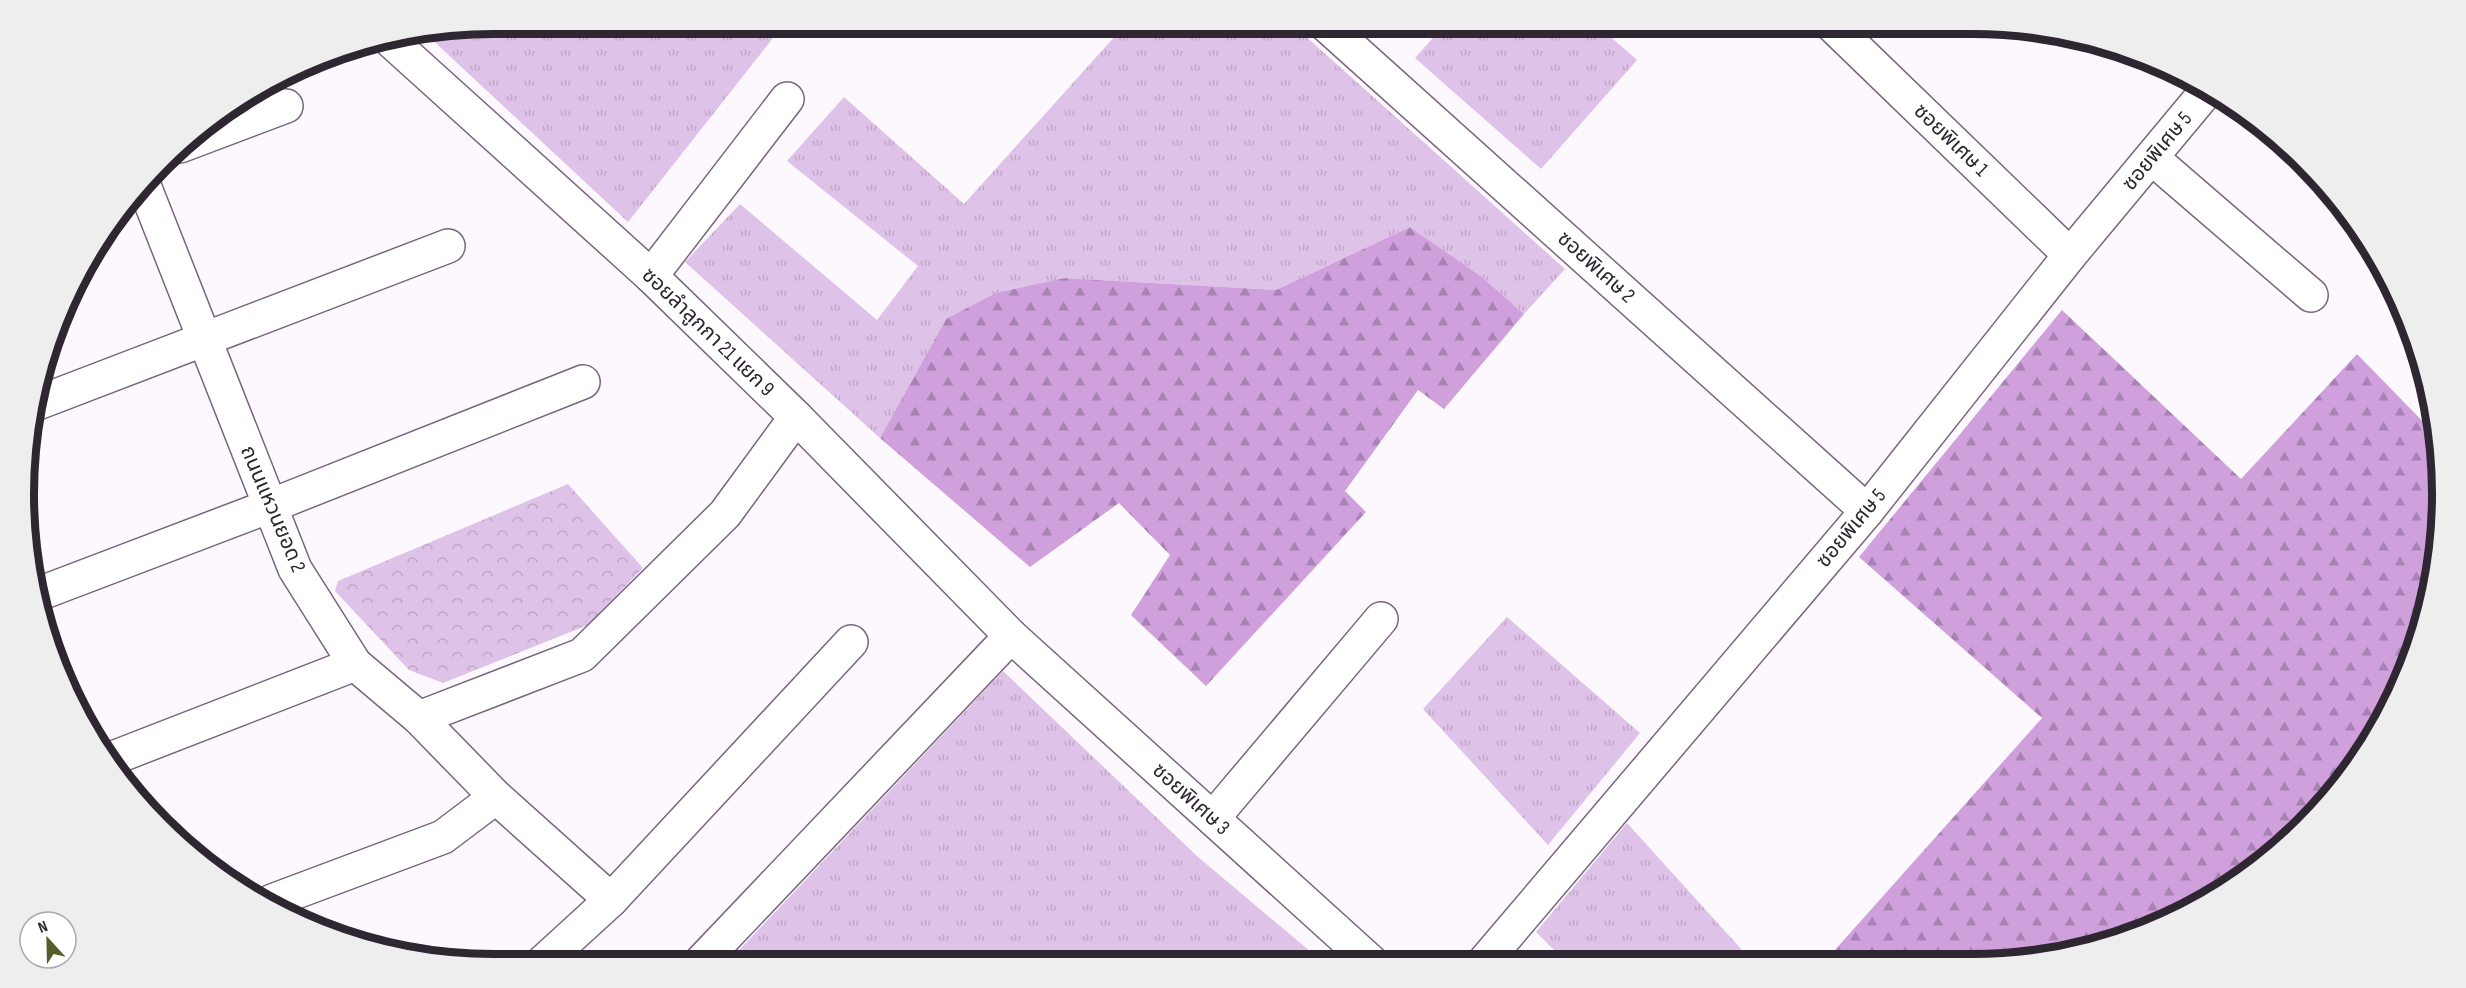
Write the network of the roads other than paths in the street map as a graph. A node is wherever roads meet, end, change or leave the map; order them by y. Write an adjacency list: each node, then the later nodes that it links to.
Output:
1 (1336, 34): 19 (street, ซอยพิเศษ 2)
2 (1841, 34): 11 (street, ซอยพิเศษ 1)
3 (395, 45): 12 (street, ซอยลำลูกกา 21 แยก 9)
4 (2202, 96): 8 (street, ซอยพิเศษ 5)
5 (787, 99): 12 (street)
6 (286, 106): 7 (street)
7 (206, 136)
8 (2152, 158): 11 (street, ซอยพิเศษ 5); 13 (street)
9 (147, 193): 14 (street, ถนนแหวนยอด 2)
10 (448, 246): 14 (street)
11 (2070, 255): 19 (street, ซอยพิเศษ 5)
12 (651, 276): 17 (street, ซอยลำลูกกา 21 แยก 9)
13 (2310, 296)
14 (205, 341): 16 (street); 18 (street, ถนนแหวนยอด 2)
15 (583, 382): 18 (street)
16 (44, 401)
17 (796, 417): 22 (street, ซอยลำลูกกา 21 แยก 9); 25 (street)
18 (270, 506): 20 (street); 24 (street, ถนนแหวนยอด 2)
19 (1867, 511): 34 (street, ซอยพิเศษ 5)
20 (45, 592)
21 (1381, 619): 28 (street)
22 (1011, 636): 28 (street, ซอยพิเศษ 3); 32 (street)
23 (851, 642): 30 (street)
24 (355, 664): 25 (street, ถนนแหวนยอด 2); 26 (street)
25 (419, 718): 27 (street, ถนนแหวนยอด 2)
26 (117, 756)
27 (496, 796): 29 (street); 30 (street, ถนนแหวนยอด 2)
28 (1213, 818): 33 (street, ซอยพิเศษ 3)
29 (277, 899)
30 (611, 900): 31 (street)
31 (552, 954)
32 (709, 954)
33 (1362, 954)
34 (1491, 954)

